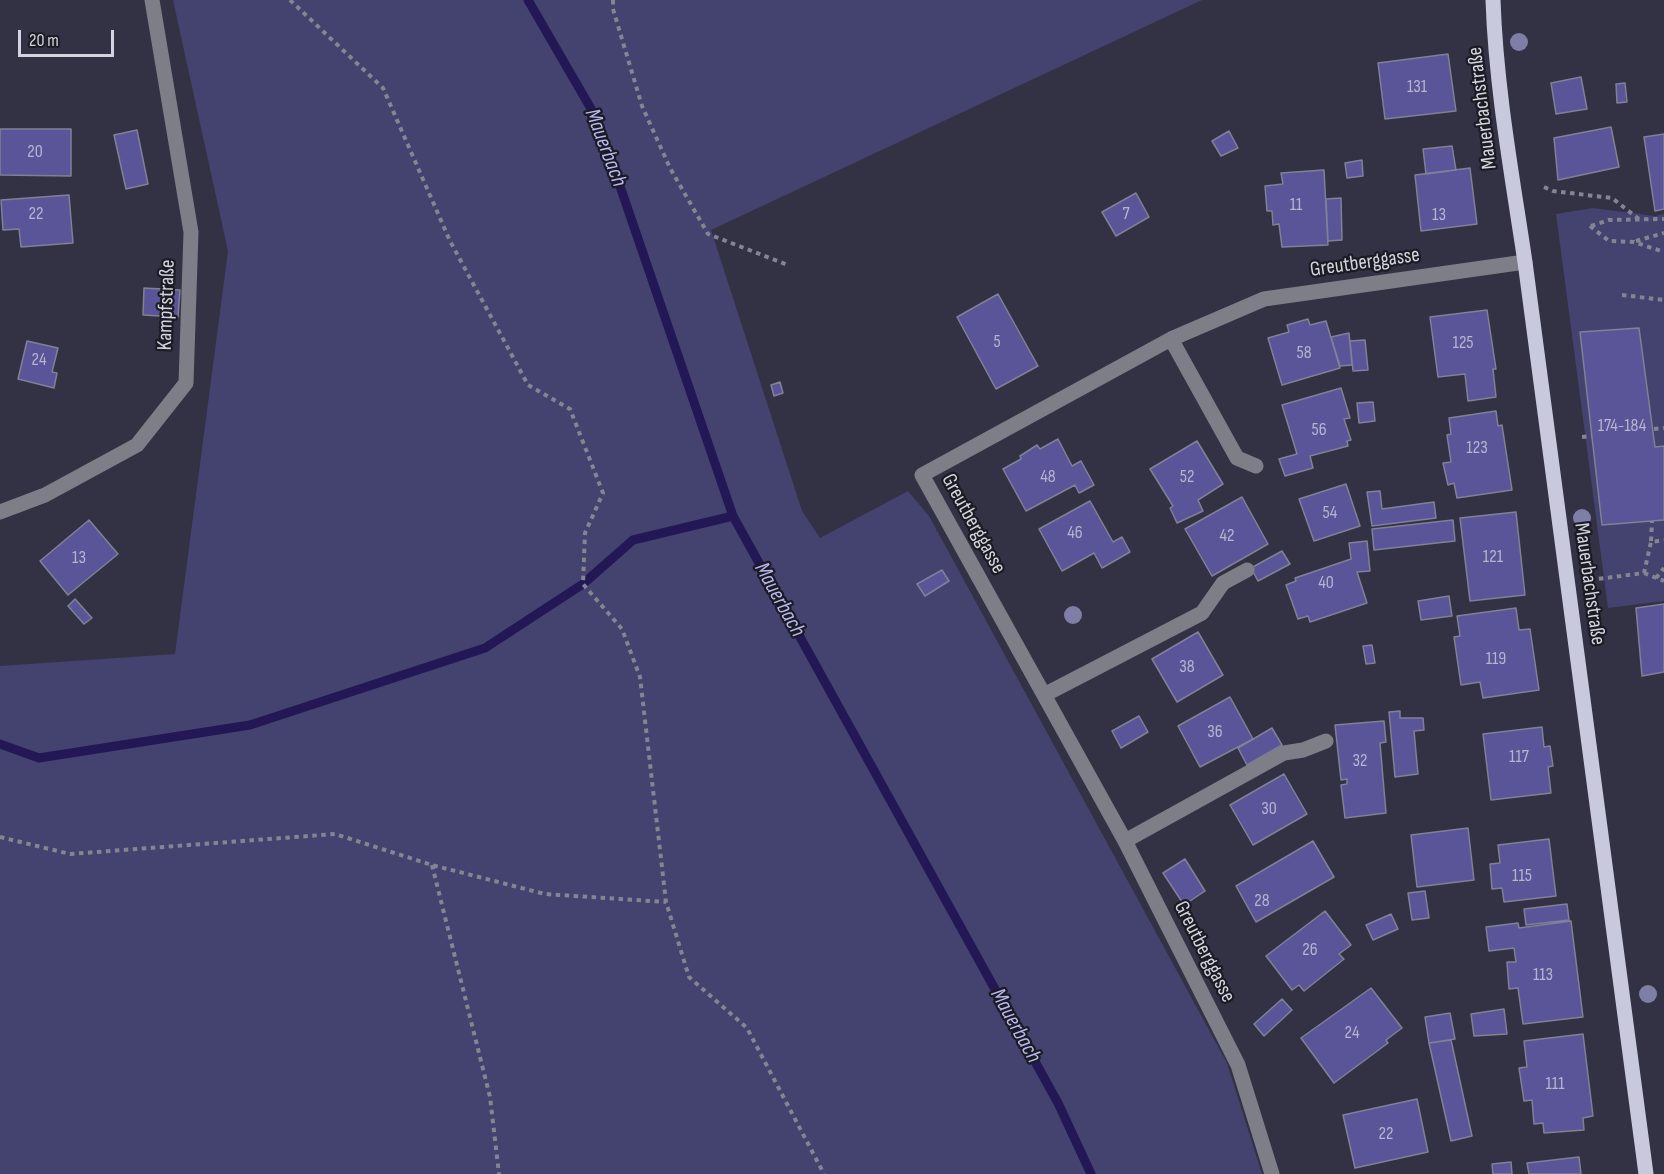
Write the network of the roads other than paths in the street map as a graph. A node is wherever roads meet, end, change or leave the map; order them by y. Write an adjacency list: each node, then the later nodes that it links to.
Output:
1 (152, 0): 6 (street, Kampfstraße)
2 (1493, 0): 3 (main road, Mauerbachstraße)
3 (1525, 262): 4 (street, Greutberggasse); 12 (main road, Mauerbachstraße)
4 (1171, 339): 5 (street); 8 (street, Greutberggasse)
5 (1256, 466)
6 (0, 512)
7 (1247, 570): 8 (street)
8 (1044, 696): 10 (street, Greutberggasse)
9 (1326, 741): 10 (street)
10 (1125, 841): 11 (street, Greutberggasse)
11 (1272, 1174)
12 (1646, 1174)

